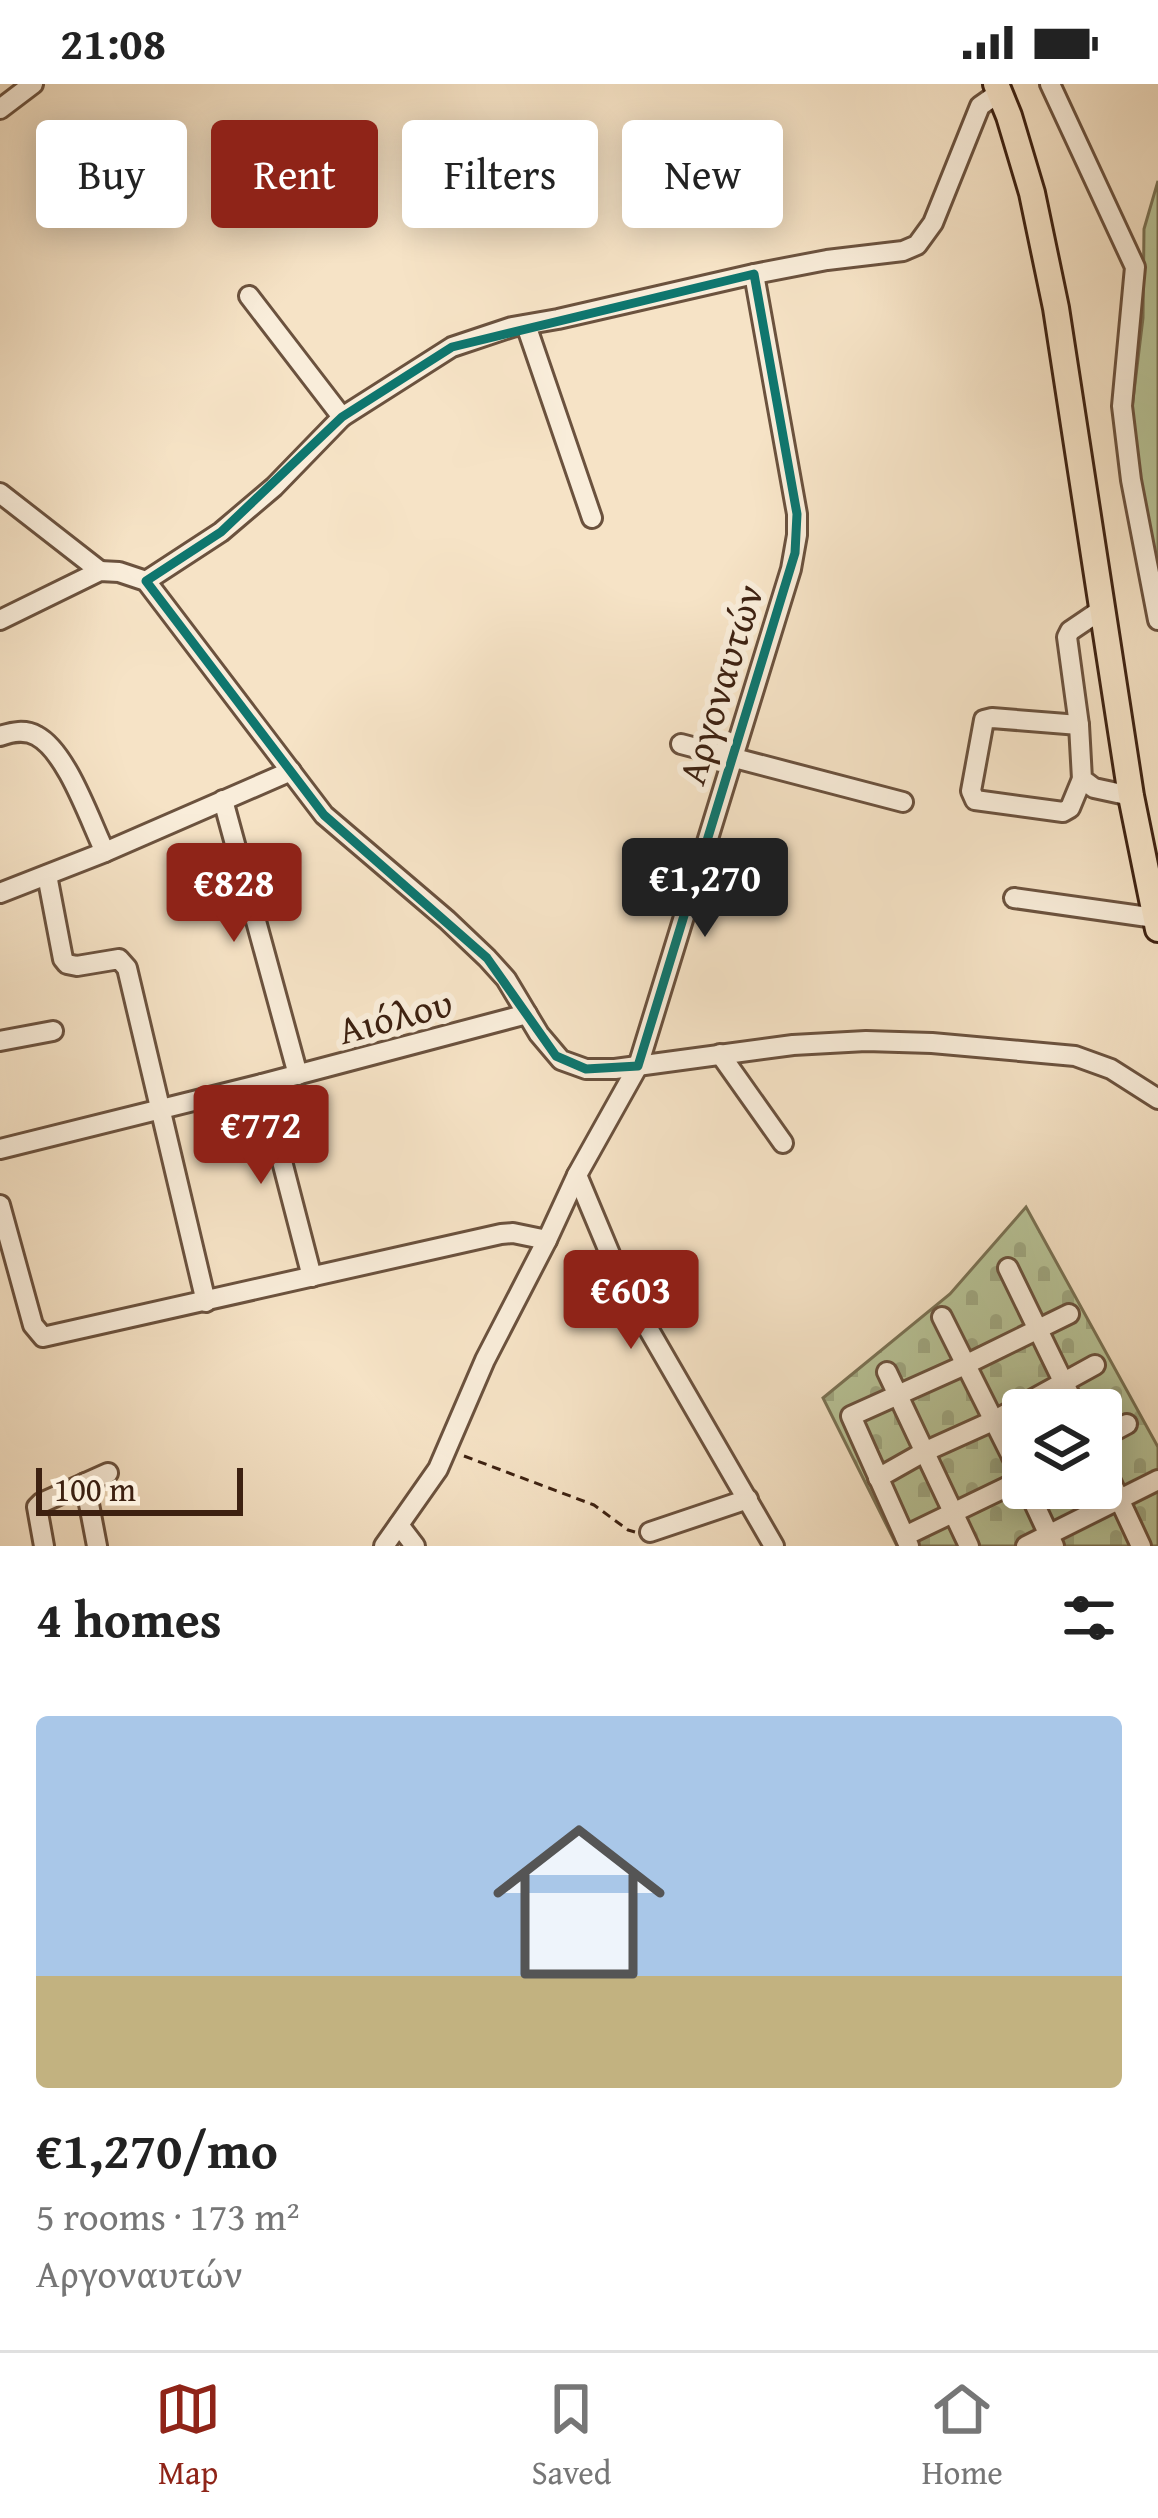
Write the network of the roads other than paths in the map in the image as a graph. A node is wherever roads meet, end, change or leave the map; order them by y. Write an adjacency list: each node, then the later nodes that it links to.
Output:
1 (33, 84): 4 (street)
2 (1050, 84): 15 (street)
3 (998, 88): 5 (street); 13 (main road)
4 (0, 109)
5 (754, 274): 7 (street); 19 (street, Αργοναυτών)
6 (249, 296): 8 (street)
7 (526, 325): 8 (street); 10 (street)
8 (342, 417): 12 (street)
9 (0, 493): 11 (street)
10 (592, 518)
11 (110, 572): 12 (street); 14 (street)
12 (146, 581): 20 (street)
13 (1101, 610): 16 (street); 22 (main road)
14 (0, 620)
15 (1158, 620)
16 (1079, 725): 21 (street); 21 (street)
17 (0, 736): 25 (street)
18 (681, 744): 19 (street)
19 (731, 757): 24 (street); 34 (street, Αργοναυτών)
20 (291, 771): 23 (street); 30 (street)
21 (1082, 779): 22 (street)
22 (1131, 796): 29 (main road)
23 (223, 800): 25 (street); 35 (street)
24 (902, 802)
25 (104, 852): 26 (street)
26 (47, 875): 27 (street); 38 (street)
27 (0, 893)
28 (1014, 898): 29 (street)
29 (1156, 923)
30 (526, 1014): 34 (street); 35 (street, Αιόλου)
31 (53, 1031): 32 (street)
32 (0, 1041)
33 (720, 1054): 34 (street); 37 (street); 39 (street)
34 (638, 1066): 41 (street, Αργοναυτών)
35 (298, 1075): 36 (street, Αιόλου)
36 (262, 1084): 38 (street, Αιόλου); 45 (street)
37 (1158, 1099)
38 (160, 1110): 40 (street, Αιόλου); 46 (street)
39 (783, 1143)
40 (0, 1149)
41 (577, 1174): 43 (street, Αργοναυτών); 67 (street)
42 (0, 1205): 46 (street)
43 (547, 1240): 45 (street); 72 (street, Αργοναυτών)
44 (1008, 1268): 49 (street)
45 (312, 1277): 46 (street)
46 (206, 1302)
47 (1069, 1314): 49 (street)
48 (942, 1317): 50 (street)
49 (1040, 1329): 50 (street); 53 (street)
50 (967, 1364): 55 (street); 56 (street)
51 (1095, 1365): 53 (street)
52 (887, 1372): 55 (street)
53 (1064, 1382): 54 (street); 56 (street)
54 (1067, 1389)
55 (898, 1394): 60 (street); 62 (street)
56 (995, 1420): 59 (street); 60 (street)
57 (1127, 1424): 58 (street)
58 (1122, 1427)
59 (1002, 1435)
60 (924, 1452): 62 (street); 71 (street)
61 (108, 1473): 64 (street)
62 (878, 1478): 75 (street)
63 (1158, 1480): 66 (street)
64 (85, 1483): 76 (street); 77 (street)
65 (1002, 1489): 71 (street)
66 (1122, 1498)
67 (748, 1499): 73 (street); 80 (street)
68 (1122, 1500): 83 (street)
69 (1037, 1509): 74 (street)
70 (1103, 1509): 74 (street)
71 (953, 1513): 75 (street); 81 (street)
72 (398, 1525): 78 (street, Αργοναυτών); 79 (street)
73 (650, 1532)
74 (1051, 1540): 82 (street)
75 (907, 1541)
76 (38, 1544)
77 (97, 1546)
78 (384, 1546)
79 (415, 1546)
80 (774, 1546)
81 (969, 1546)
82 (1026, 1546)
83 (1141, 1546)

